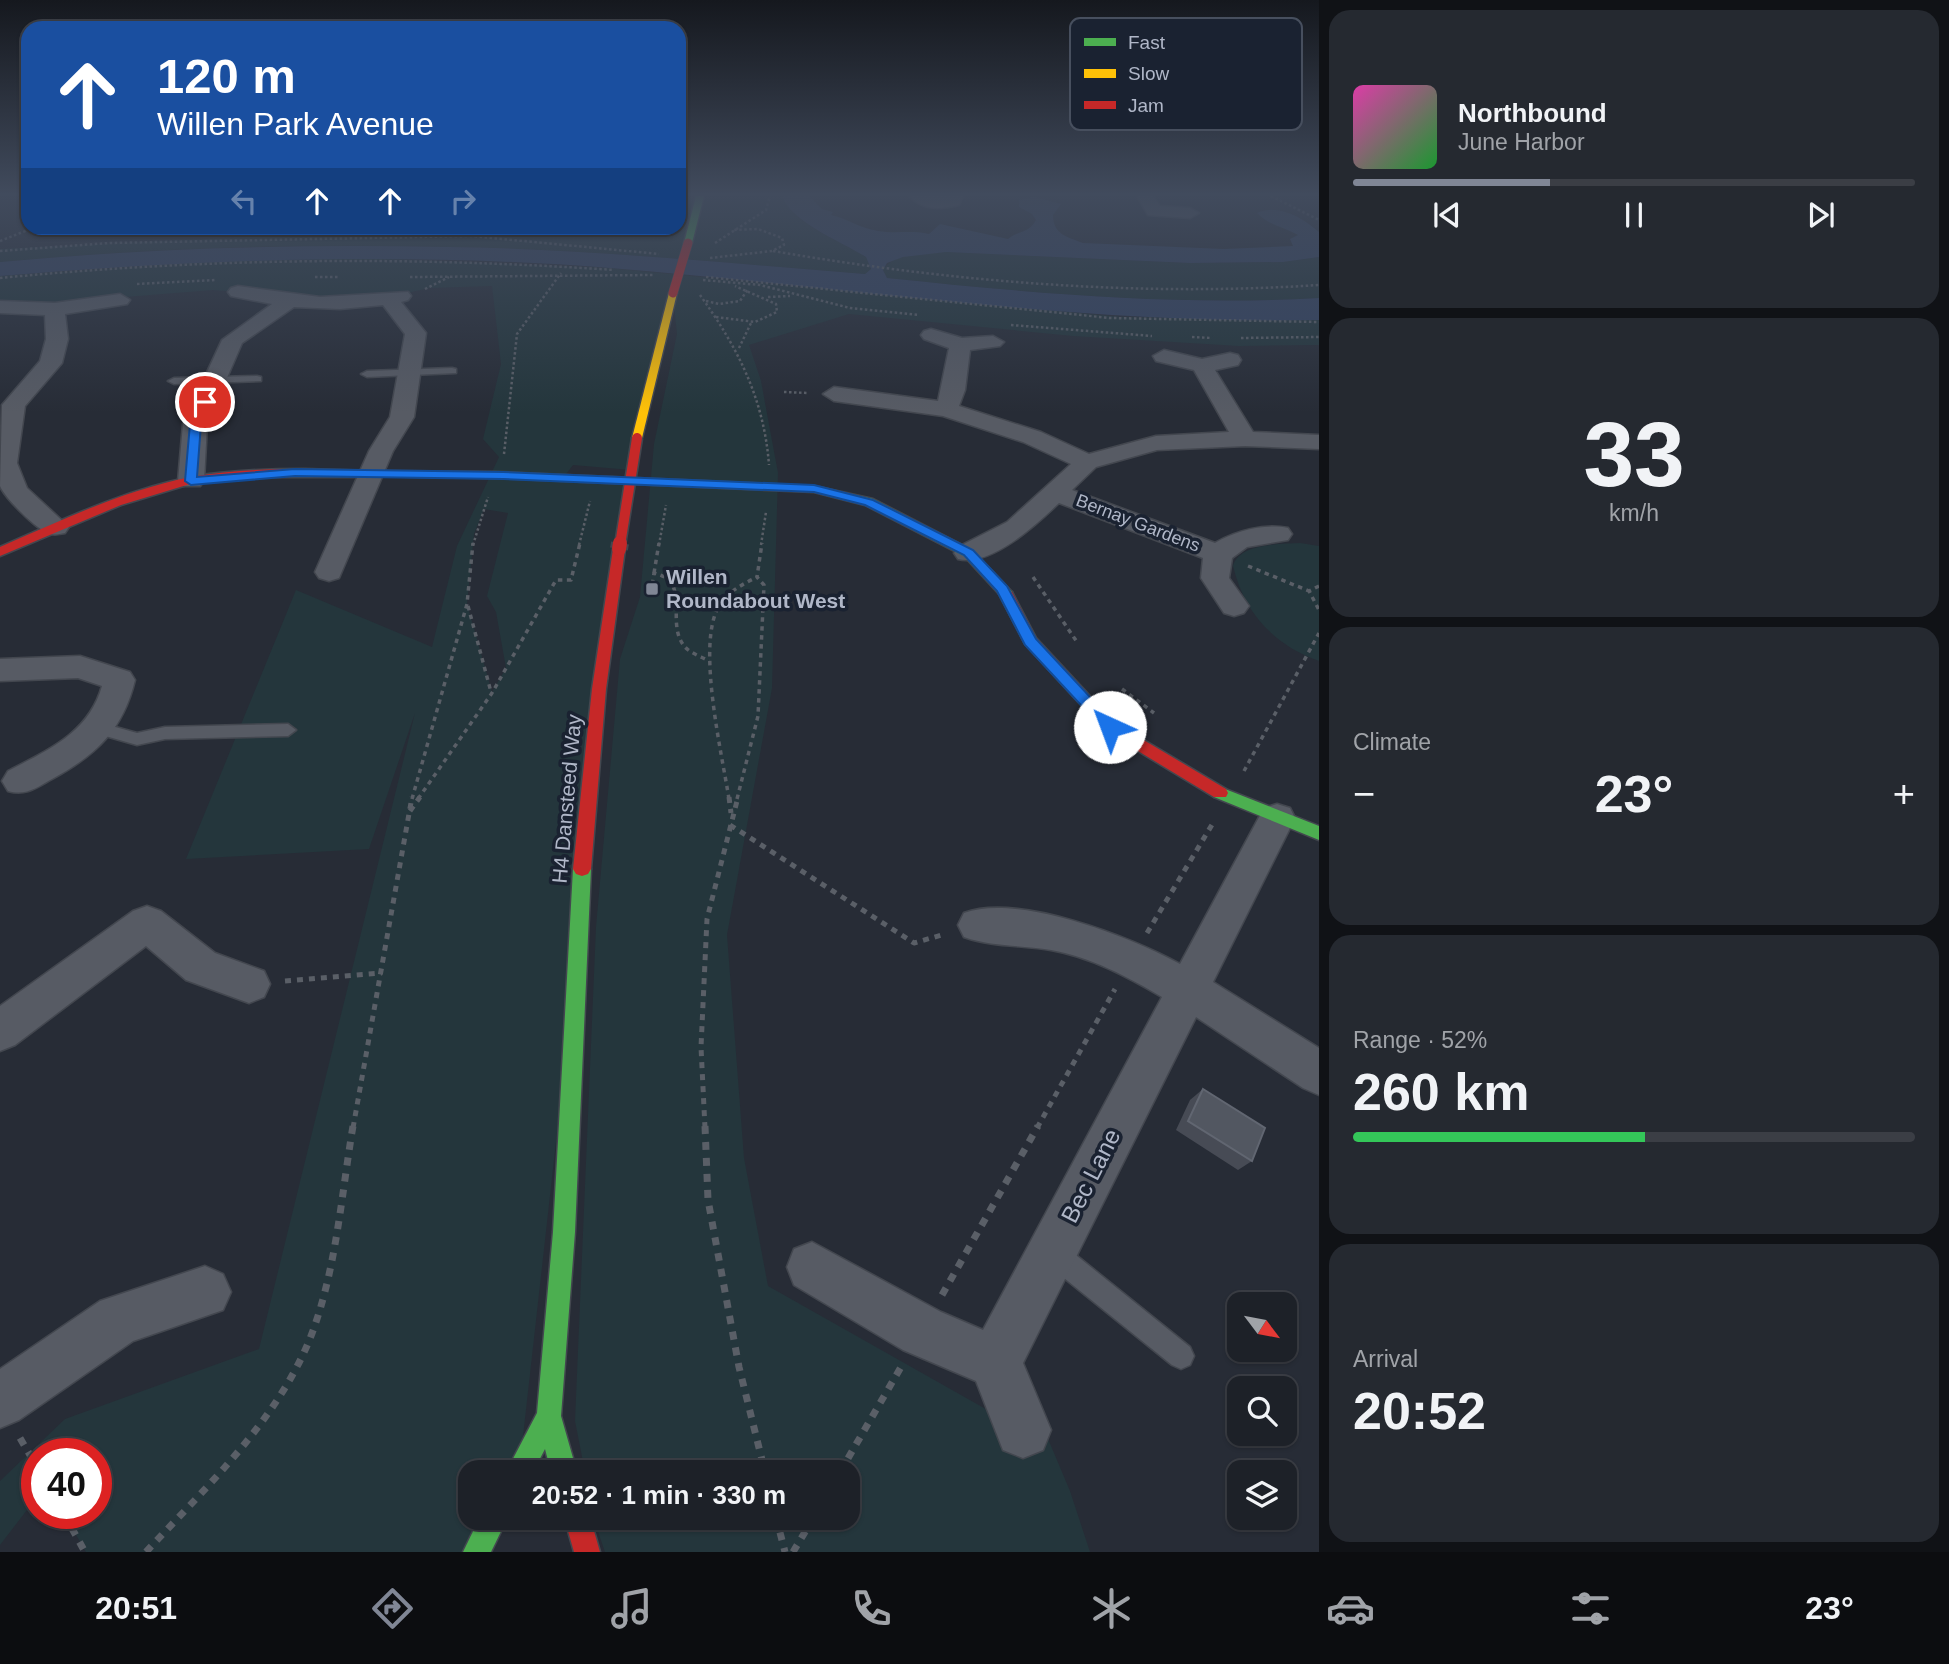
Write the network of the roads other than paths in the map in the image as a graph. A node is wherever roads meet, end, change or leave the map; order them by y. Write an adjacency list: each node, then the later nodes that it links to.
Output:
1 (680, 268): 53 (street, H4 Dansteed Way, bridge)
2 (238, 292): 4 (street)
3 (120, 300): 6 (street)
4 (288, 302): 14 (street); 17 (street)
5 (0, 307): 6 (street)
6 (55, 309): 20 (street)
7 (931, 335): 9 (street)
8 (993, 342): 9 (street)
9 (960, 345): 21 (street)
10 (1164, 356): 12 (street)
11 (1230, 360): 12 (street)
12 (1202, 366): 22 (street)
13 (452, 371): 14 (lane)
14 (409, 373): 15 (lane); 26 (street)
15 (367, 374)
16 (257, 379): 17 (lane)
17 (215, 380): 18 (lane); 27 (street)
18 (174, 381)
19 (834, 394): 21 (street, Bernay Gardens)
20 (7, 405): 25 (street)
21 (946, 409): 24 (street, Bernay Gardens)
22 (1245, 439): 23 (street, Bernay Gardens); 24 (street, Bernay Gardens)
23 (1319, 442)
24 (1087, 462): 28 (street, Bernay Gardens)
25 (2, 463): 29 (street)
26 (372, 474): 27 (street); 32 (street); 34 (street)
27 (191, 481): 29 (street)
28 (1057, 493): 32 (street, Bernay Gardens); 33 (street, Bernay Gardens)
29 (55, 527): 31 (street)
30 (1278, 534): 33 (street)
31 (0, 552)
32 (968, 553): 40 (street)
33 (1218, 554): 35 (street)
34 (330, 572)
35 (1234, 606)
36 (0, 670): 37 (street)
37 (102, 729): 38 (lane); 39 (street)
38 (288, 730)
39 (20, 781)
40 (1277, 818): 41 (street); 44 (street, Bec Lane)
41 (1319, 833)
42 (978, 925): 44 (street)
43 (249, 984): 45 (street)
44 (1187, 990): 46 (street); 47 (street, Bec Lane)
45 (0, 1031)
46 (1319, 1073)
47 (1052, 1252): 50 (lane); 51 (street, Bec Lane)
48 (812, 1267): 51 (street)
49 (205, 1292): 52 (street)
50 (1181, 1356)
51 (995, 1362): 54 (street)
52 (0, 1401)
53 (549, 1416): 55 (street, H4 Dansteed Way); 56 (street, H4 Dansteed Way)
54 (1023, 1430)
55 (525, 1460)
56 (561, 1460)
57 (488, 1530): 59 (street)
58 (581, 1530): 60 (street)
59 (476, 1552)
60 (587, 1552)

